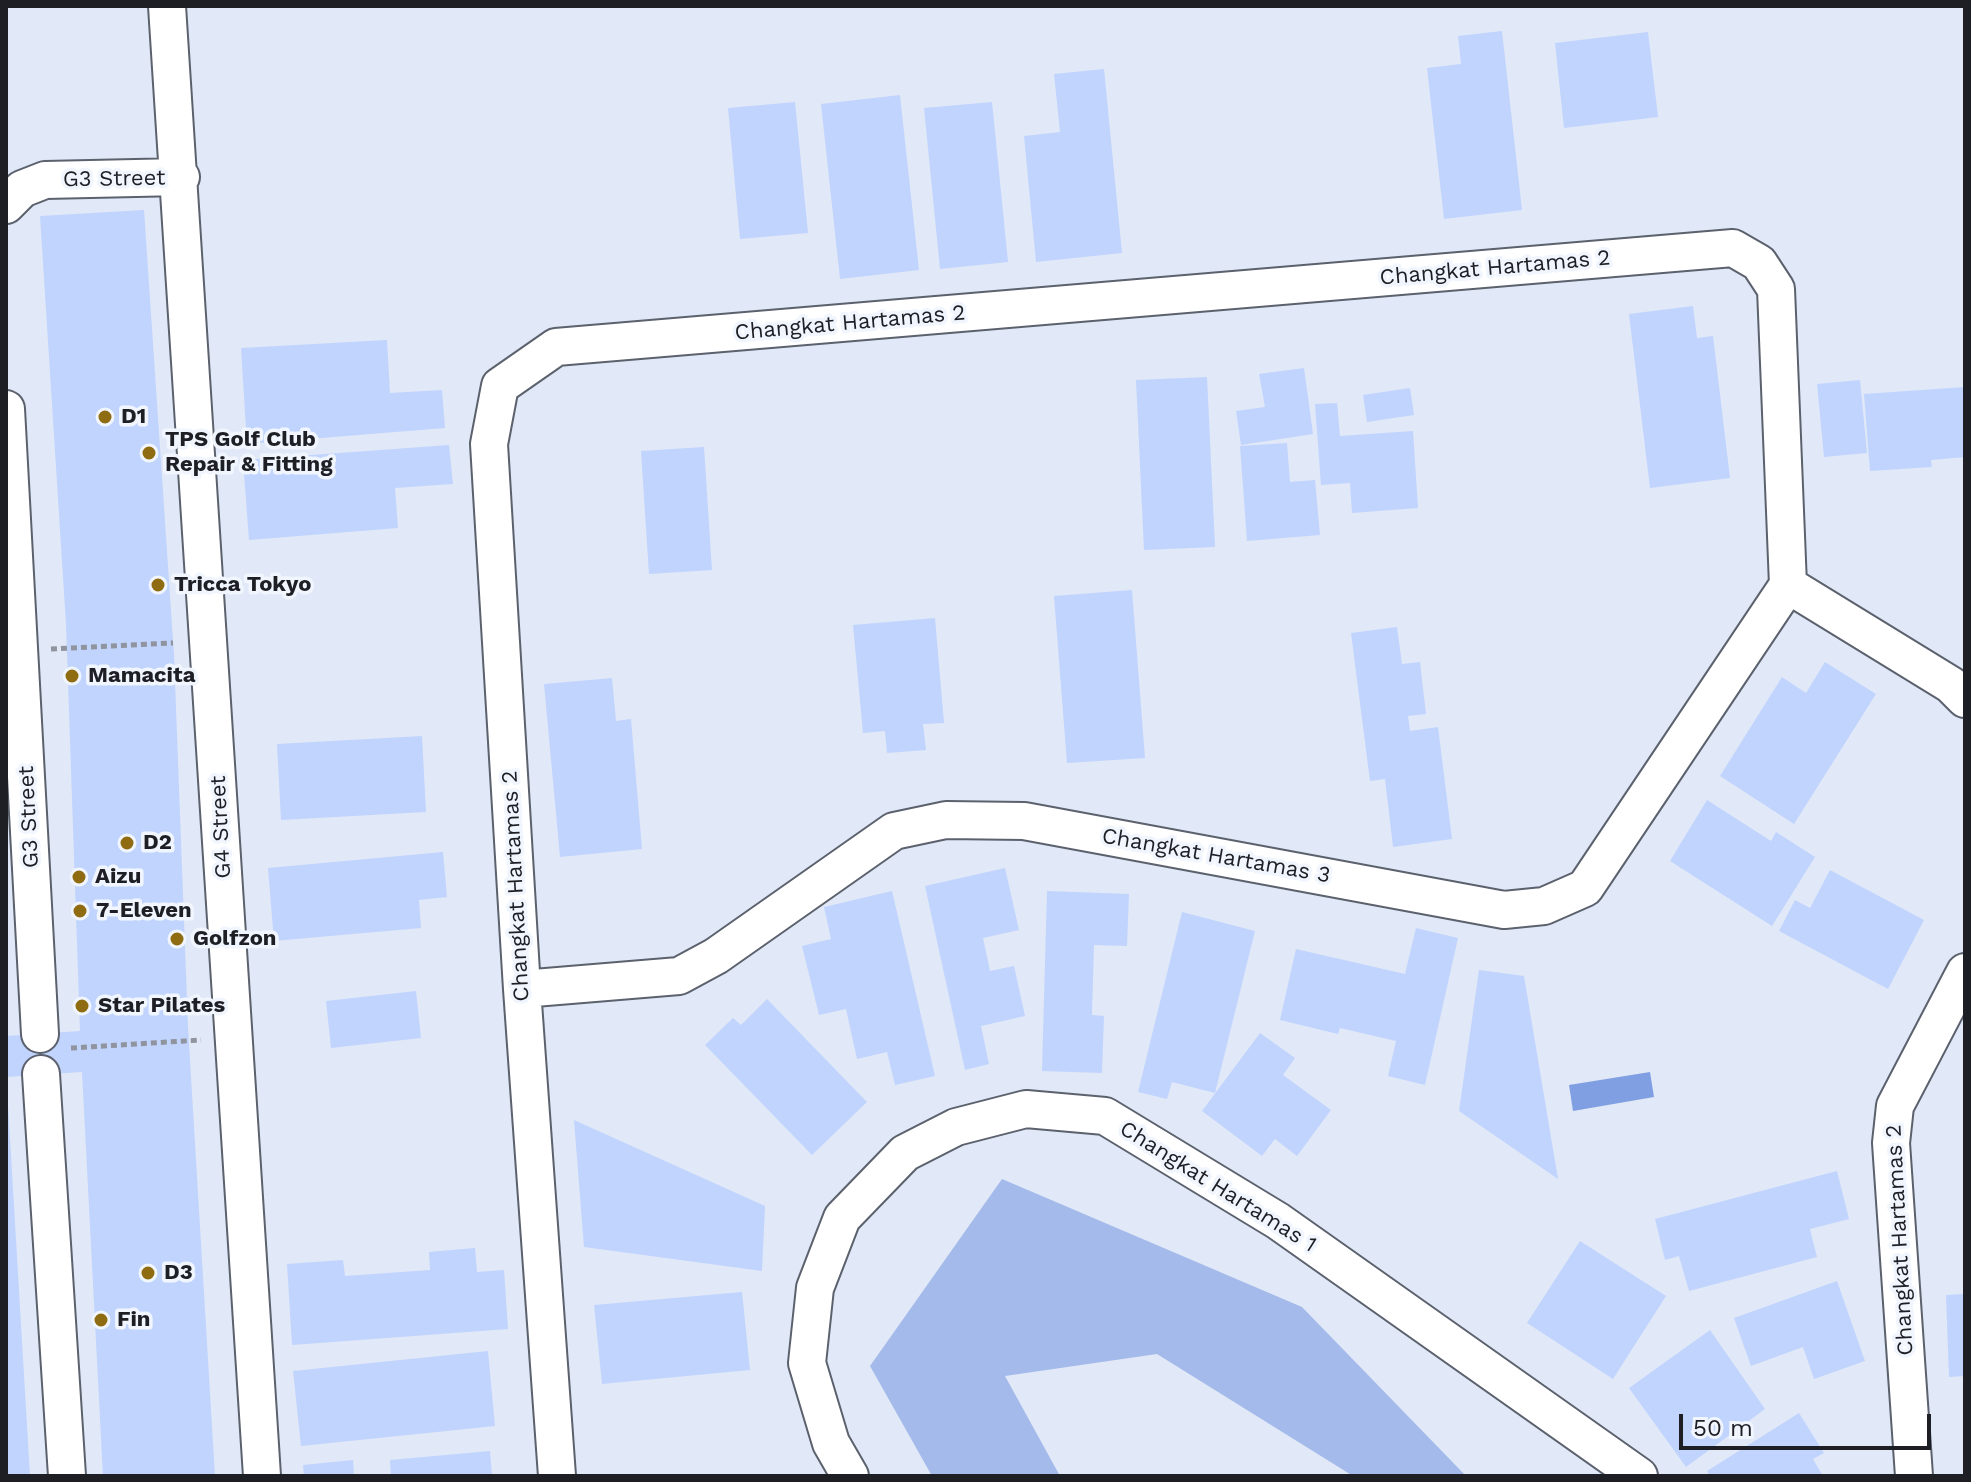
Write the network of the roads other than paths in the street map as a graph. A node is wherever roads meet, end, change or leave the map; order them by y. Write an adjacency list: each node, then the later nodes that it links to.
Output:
1 (164, 13): 2 (street, G4 Street)
2 (181, 177): 3 (street, G3 Street); 12 (street, G4 Street)
3 (6, 205)
4 (6, 409): 9 (street, G3 Street)
5 (1788, 585): 6 (street); 8 (street, Changkat Hartamas 3); 8 (street, Changkat Hartamas 2)
6 (1965, 699)
7 (1965, 972): 16 (street, Changkat Hartamas 2)
8 (522, 989): 13 (street, Changkat Hartamas 2)
9 (40, 1034)
10 (41, 1074): 11 (street)
11 (67, 1476)
12 (262, 1476)
13 (557, 1476)
14 (850, 1476): 15 (street, Changkat Hartamas 1)
15 (1639, 1476)
16 (1914, 1476)

